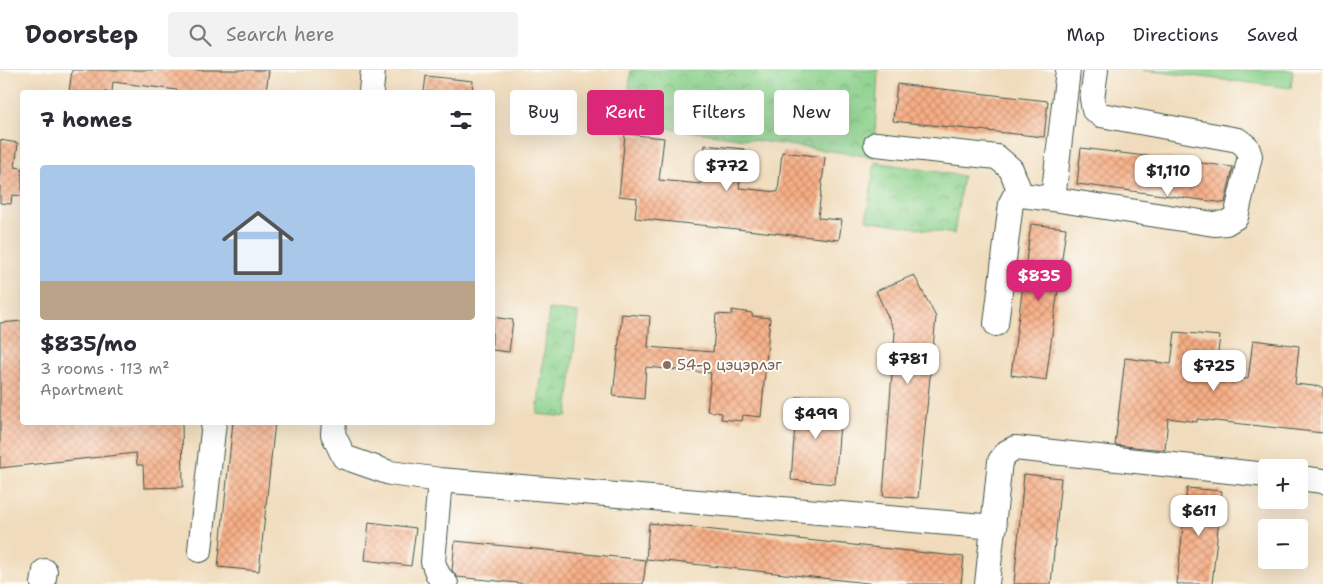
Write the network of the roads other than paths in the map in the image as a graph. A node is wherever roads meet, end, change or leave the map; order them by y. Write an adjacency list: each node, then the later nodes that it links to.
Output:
1 (373, 70): 4 (street)
2 (1068, 70): 7 (street)
3 (1096, 70): 7 (street)
4 (371, 90)
5 (876, 144): 6 (street)
6 (1021, 195): 7 (street); 8 (street)
7 (1053, 199)
8 (996, 324)
9 (214, 425): 16 (street)
10 (334, 425): 13 (street)
11 (1258, 474): 15 (street)
12 (1308, 479): 14 (street)
13 (440, 480): 15 (street); 17 (street)
14 (1323, 481)
15 (995, 527): 18 (street)
16 (200, 550)
17 (446, 584)
18 (987, 584)

